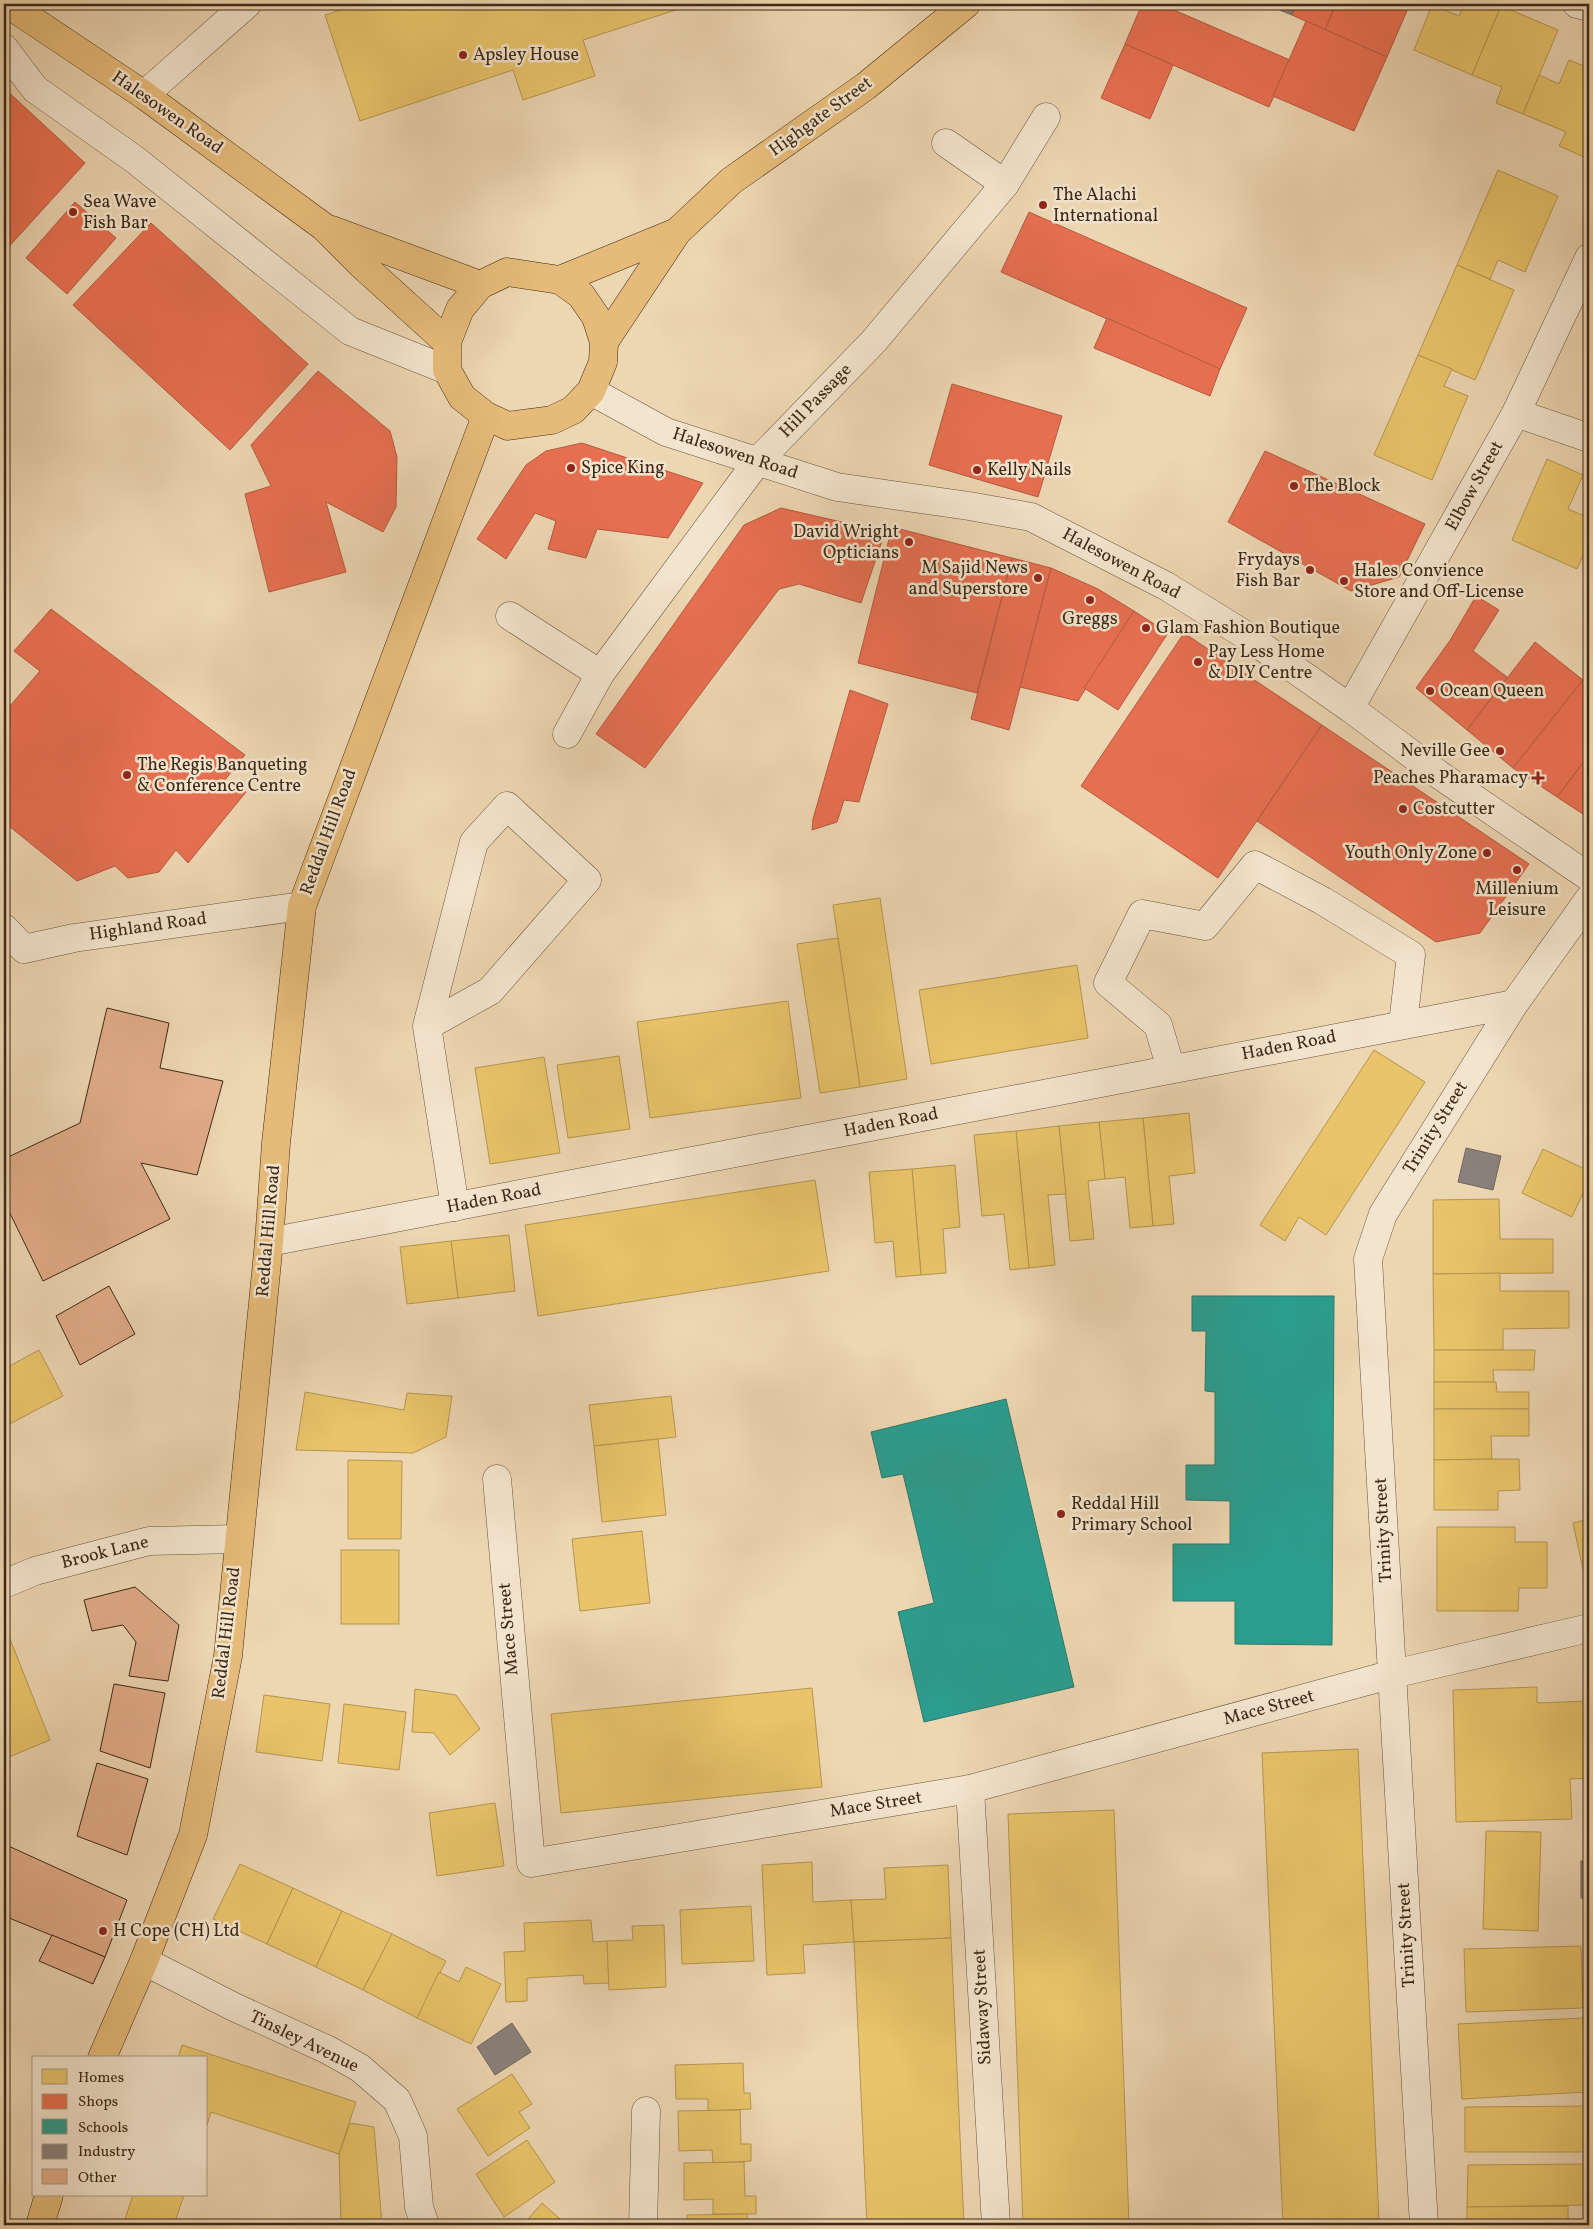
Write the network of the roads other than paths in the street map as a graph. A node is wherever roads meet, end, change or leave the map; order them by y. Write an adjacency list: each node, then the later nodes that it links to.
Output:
1 (8, 4): 7 (main road, Halesowen Road)
2 (247, 4): 7 (street)
3 (966, 4): 12 (main road, Highgate Street)
4 (1577, 4): 5 (street)
5 (1589, 7)
6 (4, 48): 18 (street)
7 (144, 95): 11 (main road, Halesowen Road)
8 (1046, 117): 10 (street, Hill Passage)
9 (946, 143): 10 (street)
10 (1005, 184): 23 (street, Hill Passage)
11 (324, 227): 15 (main road, Halesowen Road); 16 (main road, Halesowen Road)
12 (677, 232): 14 (main road, Highgate Street); 17 (main road, Highgate Street)
13 (1589, 258): 20 (street, Elbow Street)
14 (560, 280): 15 (main road); 17 (main road)
15 (480, 285): 16 (main road)
16 (448, 342): 18 (main road)
17 (604, 342): 19 (main road)
18 (447, 370): 21 (main road)
19 (591, 391): 21 (main road); 23 (street, Halesowen Road)
20 (1516, 413): 22 (street); 26 (street, Elbow Street)
21 (486, 416): 30 (main road, Reddal Hill Road)
22 (1589, 438)
23 (757, 462): 25 (street, Hill Passage); 26 (street, Halesowen Road)
24 (510, 616): 25 (street)
25 (600, 674): 27 (street, Hill Passage)
26 (1350, 708): 28 (street, Halesowen Road)
27 (567, 734)
28 (1589, 877)
29 (1589, 899): 33 (street, Trinity Street)
30 (302, 906): 32 (street, Highland Road); 38 (main road, Reddal Hill Road)
31 (4, 928): 32 (street, Highland Road)
32 (14, 954)
33 (1514, 1004): 34 (street, Haden Road); 43 (street, Trinity Street)
34 (1403, 1024): 36 (street, Haden Road); 36 (street)
35 (427, 1026): 35 (street); 37 (street)
36 (1171, 1069): 37 (street, Haden Road)
37 (455, 1207): 38 (street, Haden Road)
38 (269, 1242): 40 (main road, Reddal Hill Road)
39 (497, 1479): 44 (street, Mace Street)
40 (239, 1539): 41 (street, Brook Lane); 45 (main road, Reddal Hill Road)
41 (4, 1584)
42 (1589, 1628): 43 (street, Mace Street)
43 (1393, 1674): 44 (street, Mace Street); 53 (street, Trinity Street)
44 (970, 1789): 52 (street, Sidaway Street)
45 (144, 1961): 46 (main road, Reddal Hill Road); 50 (street, Tinsley Avenue)
46 (103, 2056)
47 (646, 2111): 51 (street)
48 (49, 2196): 49 (main road)
49 (40, 2225)
50 (425, 2225)
51 (642, 2225)
52 (996, 2225)
53 (1424, 2225)

